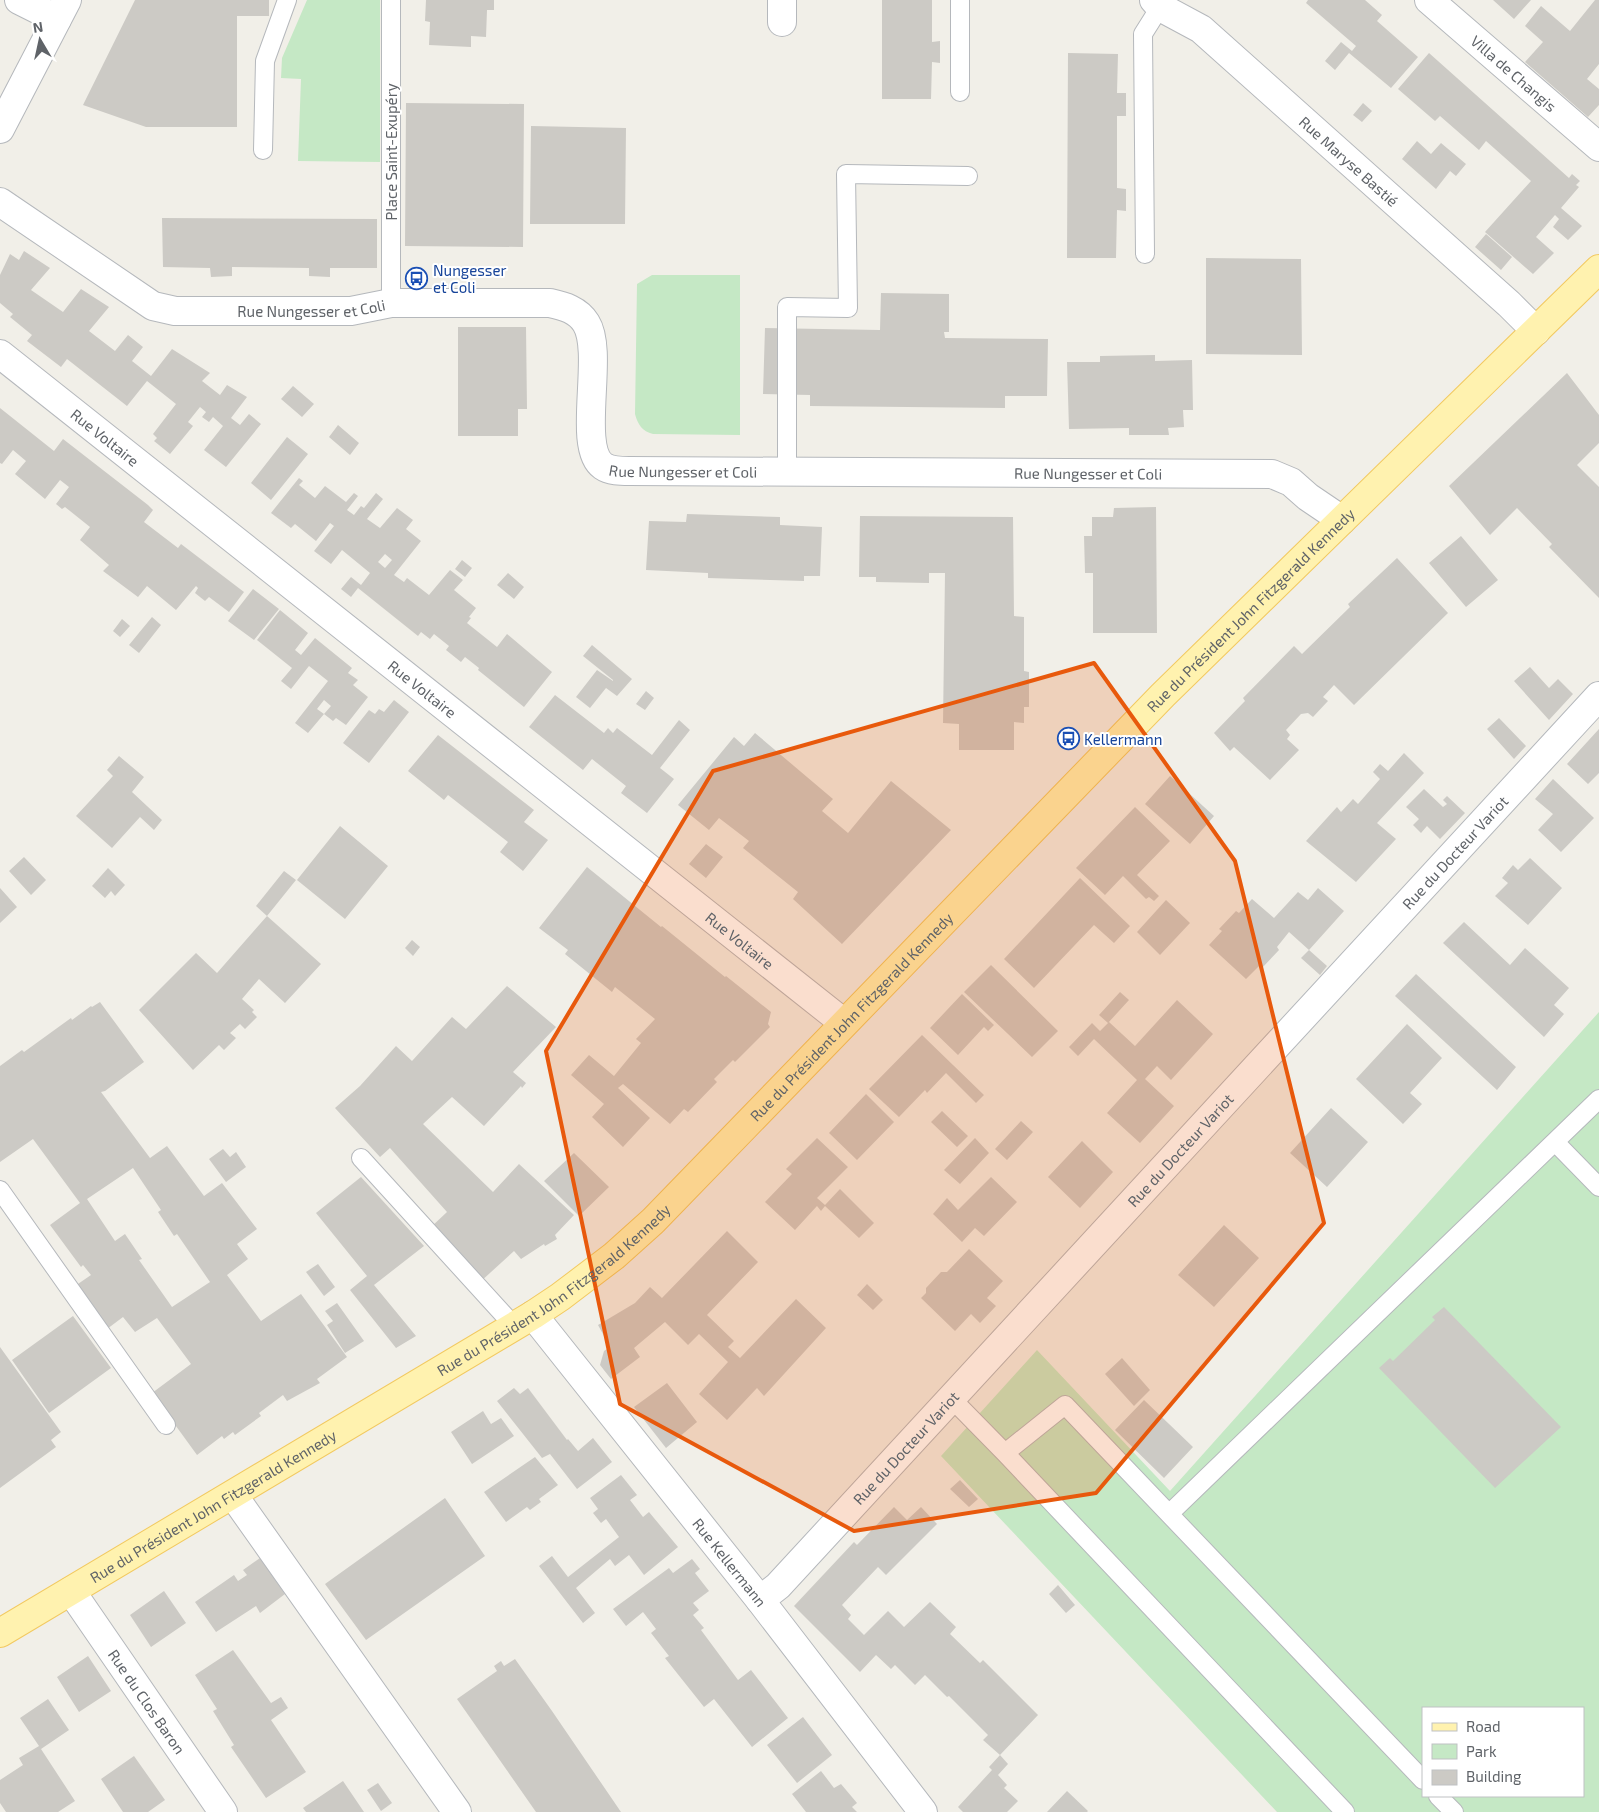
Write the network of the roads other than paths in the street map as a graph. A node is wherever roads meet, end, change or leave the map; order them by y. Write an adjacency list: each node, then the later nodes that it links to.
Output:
1 (19, 0): 7 (street)
2 (287, 0): 11 (lane)
3 (391, 0): 16 (lane, Place Saint-Exupéry)
4 (960, 0): 8 (lane)
5 (1429, 0): 10 (street, Villa de Changis)
6 (1157, 3): 14 (lane); 17 (street, Rue Maryse Bastié)
7 (62, 9): 9 (street)
8 (960, 92)
9 (0, 129)
10 (1599, 147)
11 (263, 150)
12 (968, 176): 19 (lane)
13 (0, 202): 16 (street, Rue Nungesser et Coli)
14 (1145, 254)
15 (1599, 269): 17 (main road, Rue du Président John Fitzgerald Kennedy)
16 (391, 303): 19 (street, Rue Nungesser et Coli)
17 (1536, 331): 20 (main road, Rue du Président John Fitzgerald Kennedy)
18 (0, 354): 22 (street, Rue Voltaire)
19 (787, 472): 20 (street, Rue Nungesser et Coli)
20 (1342, 520): 22 (main road, Rue du Président John Fitzgerald Kennedy)
21 (1599, 696): 29 (street, Rue du Docteur Variot)
22 (844, 1023): 28 (main road, Rue du Président John Fitzgerald Kennedy)
23 (1599, 1099): 24 (lane)
24 (1555, 1142): 26 (lane); 33 (lane)
25 (361, 1158): 28 (lane)
26 (1599, 1187)
27 (0, 1190): 30 (lane)
28 (524, 1321): 32 (main road, Rue du Président John Fitzgerald Kennedy); 35 (street, Rue Kellermann)
29 (951, 1398): 31 (lane); 35 (street, Rue du Docteur Variot)
30 (166, 1425)
31 (1005, 1453): 33 (lane); 42 (lane)
32 (233, 1495): 34 (main road, Rue du Président John Fitzgerald Kennedy); 40 (street)
33 (1169, 1514): 37 (lane)
34 (71, 1591): 36 (main road, Rue du Président John Fitzgerald Kennedy); 39 (street, Rue du Clos Baron)
35 (760, 1600): 41 (street, Rue Kellermann)
36 (0, 1633)
37 (1422, 1779)
38 (1439, 1797): 43 (lane)
39 (223, 1812)
40 (457, 1812)
41 (923, 1812)
42 (1345, 1812)
43 (1454, 1812)

